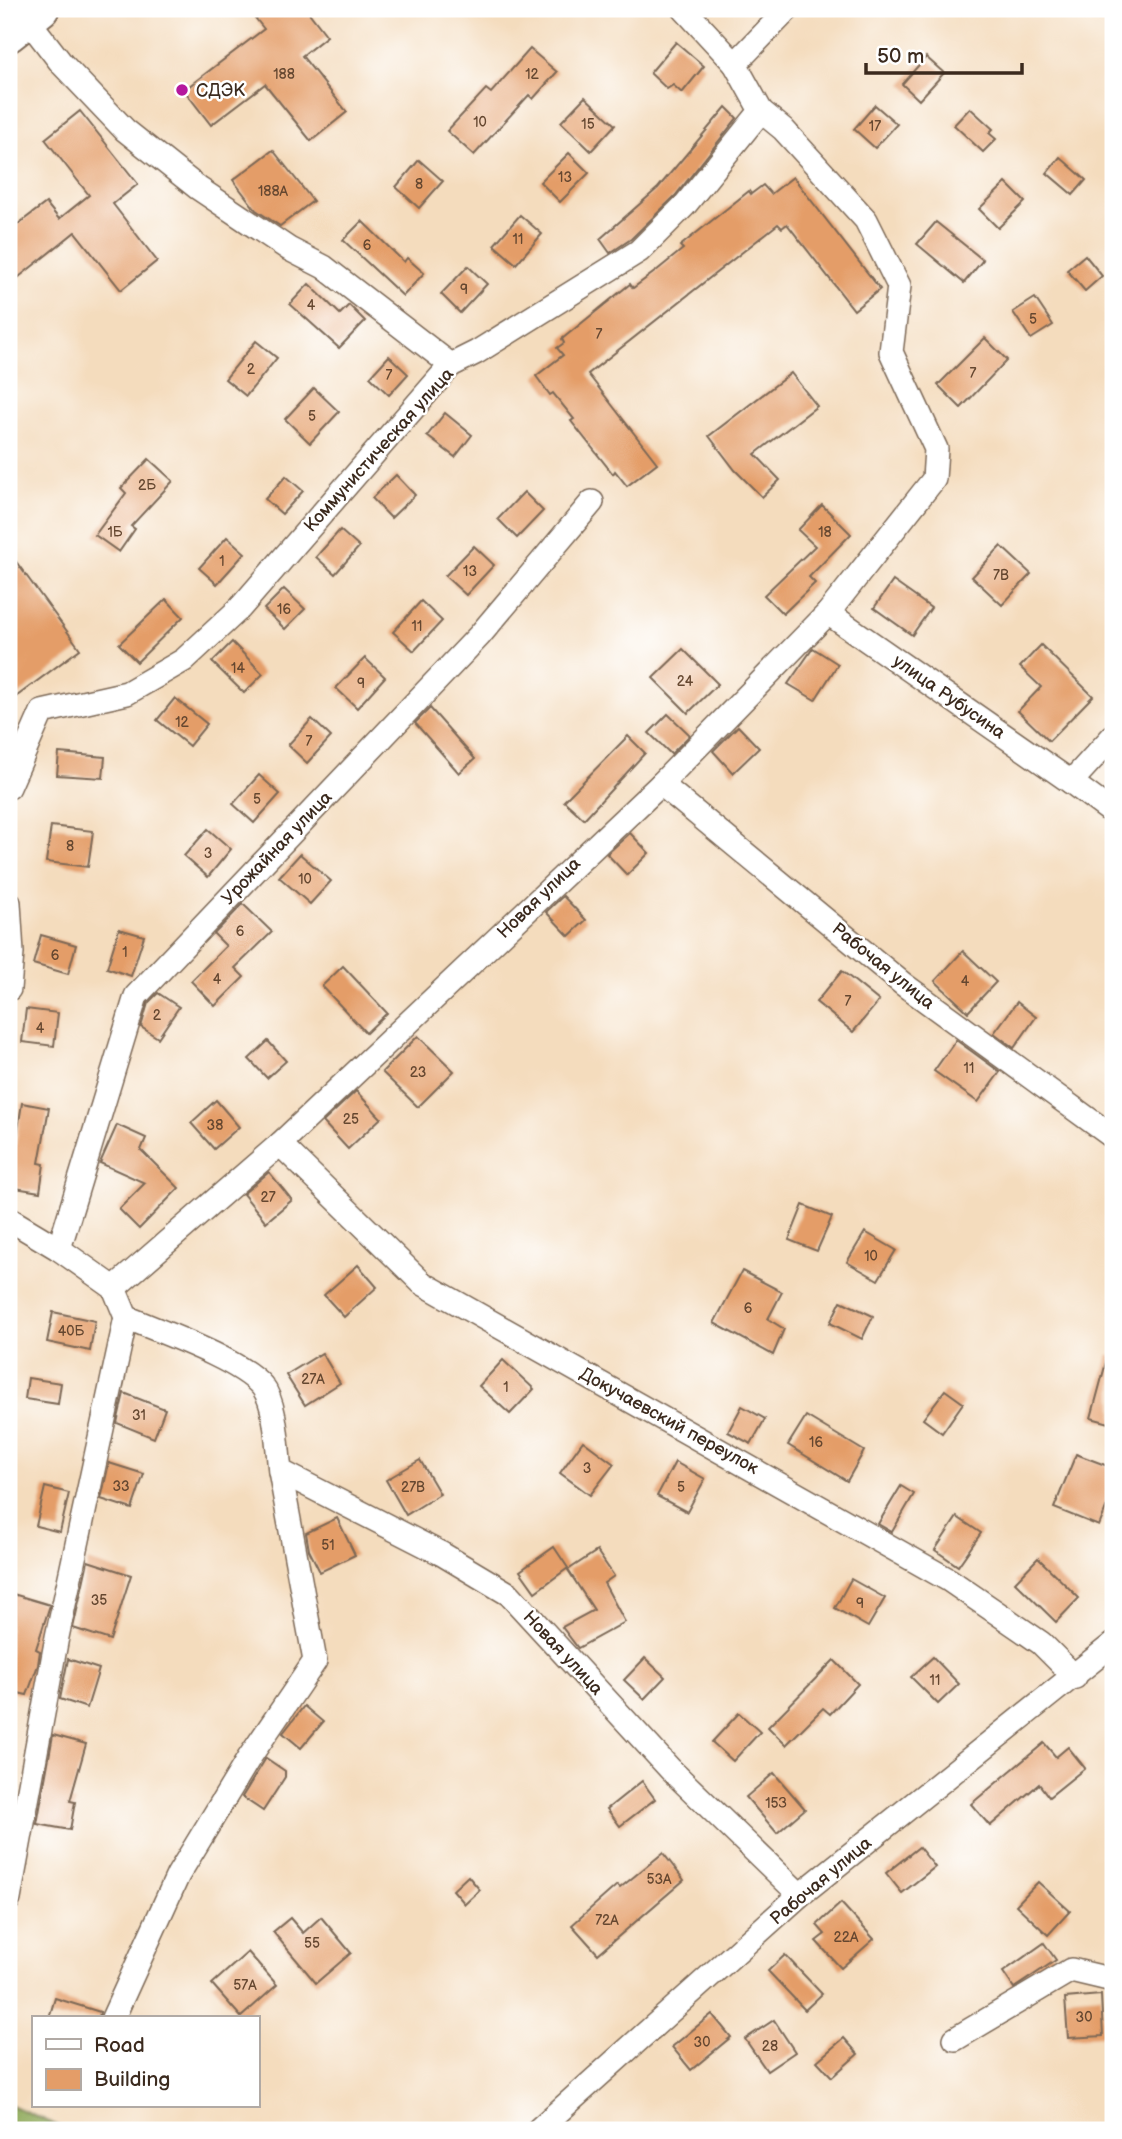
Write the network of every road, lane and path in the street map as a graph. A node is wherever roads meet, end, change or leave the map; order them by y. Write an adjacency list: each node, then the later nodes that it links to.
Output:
1 (684, 9): 4 (street)
2 (788, 9): 4 (street)
3 (26, 21): 6 (street)
4 (735, 64): 5 (street)
5 (761, 111): 6 (street, Коммунистическая улица); 8 (street, Новая улица)
6 (451, 365): 12 (street, Коммунистическая улица)
7 (592, 502): 19 (street, Урожайная улица)
8 (828, 613): 10 (street, улица Рубусина); 11 (street, Новая улица)
9 (1113, 736): 10 (street)
10 (1071, 782): 13 (street, улица Рубусина)
11 (661, 784): 16 (street, Рабочая улица); 17 (street, Новая улица)
12 (9, 787)
13 (1113, 813)
14 (9, 904): 15 (street)
15 (9, 989)
16 (1113, 1137)
17 (280, 1144): 20 (street, Новая улица); 24 (street, Докучаевский переулок)
18 (9, 1220): 19 (street)
19 (59, 1249): 20 (street)
20 (114, 1288): 21 (street)
21 (126, 1317): 22 (street); 26 (street)
22 (280, 1471): 25 (street, Новая улица); 28 (street)
23 (1113, 1644): 24 (street, Рабочая улица)
24 (1075, 1677): 25 (street, Рабочая улица)
25 (800, 1895): 30 (street, Рабочая улица)
26 (9, 1899)
27 (1113, 1980): 29 (street)
28 (114, 2016)
29 (955, 2039)
30 (538, 2130)

